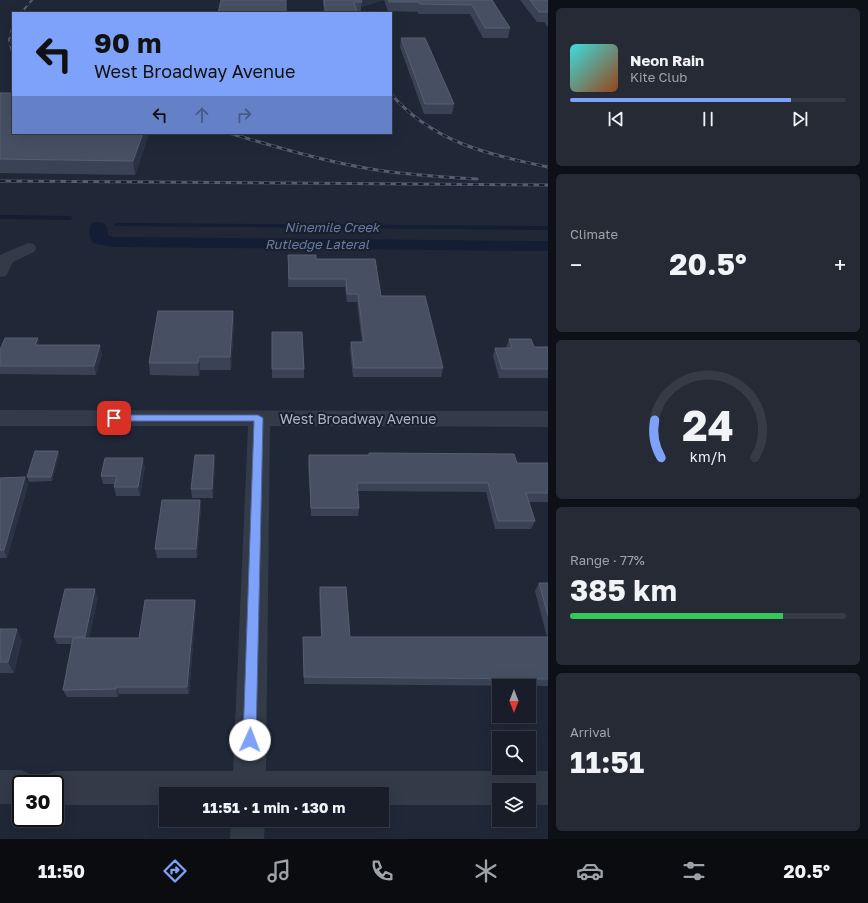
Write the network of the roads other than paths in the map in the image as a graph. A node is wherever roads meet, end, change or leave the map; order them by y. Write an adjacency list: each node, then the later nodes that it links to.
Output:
1 (28, 248): 2 (street)
2 (0, 272)
3 (0, 418): 4 (street, West Broadway Avenue)
4 (258, 418): 5 (street, West Broadway Avenue); 8 (street)
5 (548, 419)
6 (0, 787): 7 (street)
7 (12, 787)
8 (248, 787)
9 (548, 788): 12 (street)
10 (64, 789): 11 (street)
11 (159, 795)
12 (389, 795)
13 (248, 827): 14 (street)
14 (248, 839)

